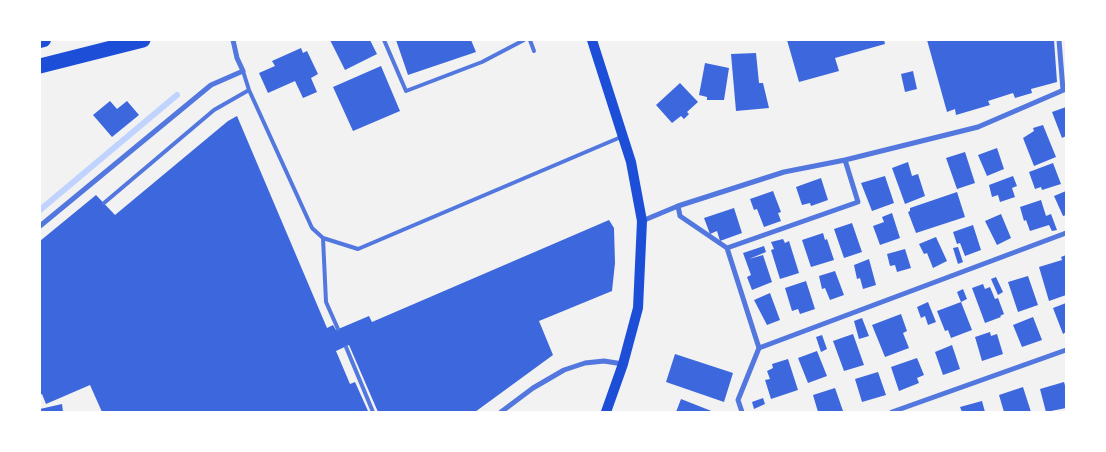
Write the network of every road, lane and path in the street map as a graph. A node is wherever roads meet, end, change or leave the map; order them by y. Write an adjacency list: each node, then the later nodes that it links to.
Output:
1 (44, 40): 9 (highway)
2 (143, 40): 11 (highway)
3 (233, 40): 12 (street)
4 (384, 40): 5 (lane)
5 (524, 40)
6 (530, 40): 10 (lane)
7 (592, 40): 15 (main road)
8 (1059, 40): 14 (street)
9 (40, 41)
10 (534, 51)
11 (40, 66)
12 (243, 72): 13 (lane); 20 (street)
13 (249, 90): 17 (lane); 22 (lane)
14 (1065, 90): 16 (street)
15 (623, 136): 19 (main road); 22 (lane)
16 (845, 160): 18 (street); 23 (street)
17 (104, 203)
18 (678, 206): 19 (street); 23 (street)
19 (642, 221): 28 (main road)
20 (40, 226)
21 (1066, 233): 26 (street)
22 (323, 238): 24 (lane)
23 (727, 248): 26 (street)
24 (338, 329)
25 (346, 347): 29 (lane)
26 (759, 348): 32 (street)
27 (1066, 350): 33 (street)
28 (624, 364): 30 (street); 31 (main road)
29 (373, 412)
30 (501, 412)
31 (606, 412)
32 (742, 412)
33 (892, 412)

